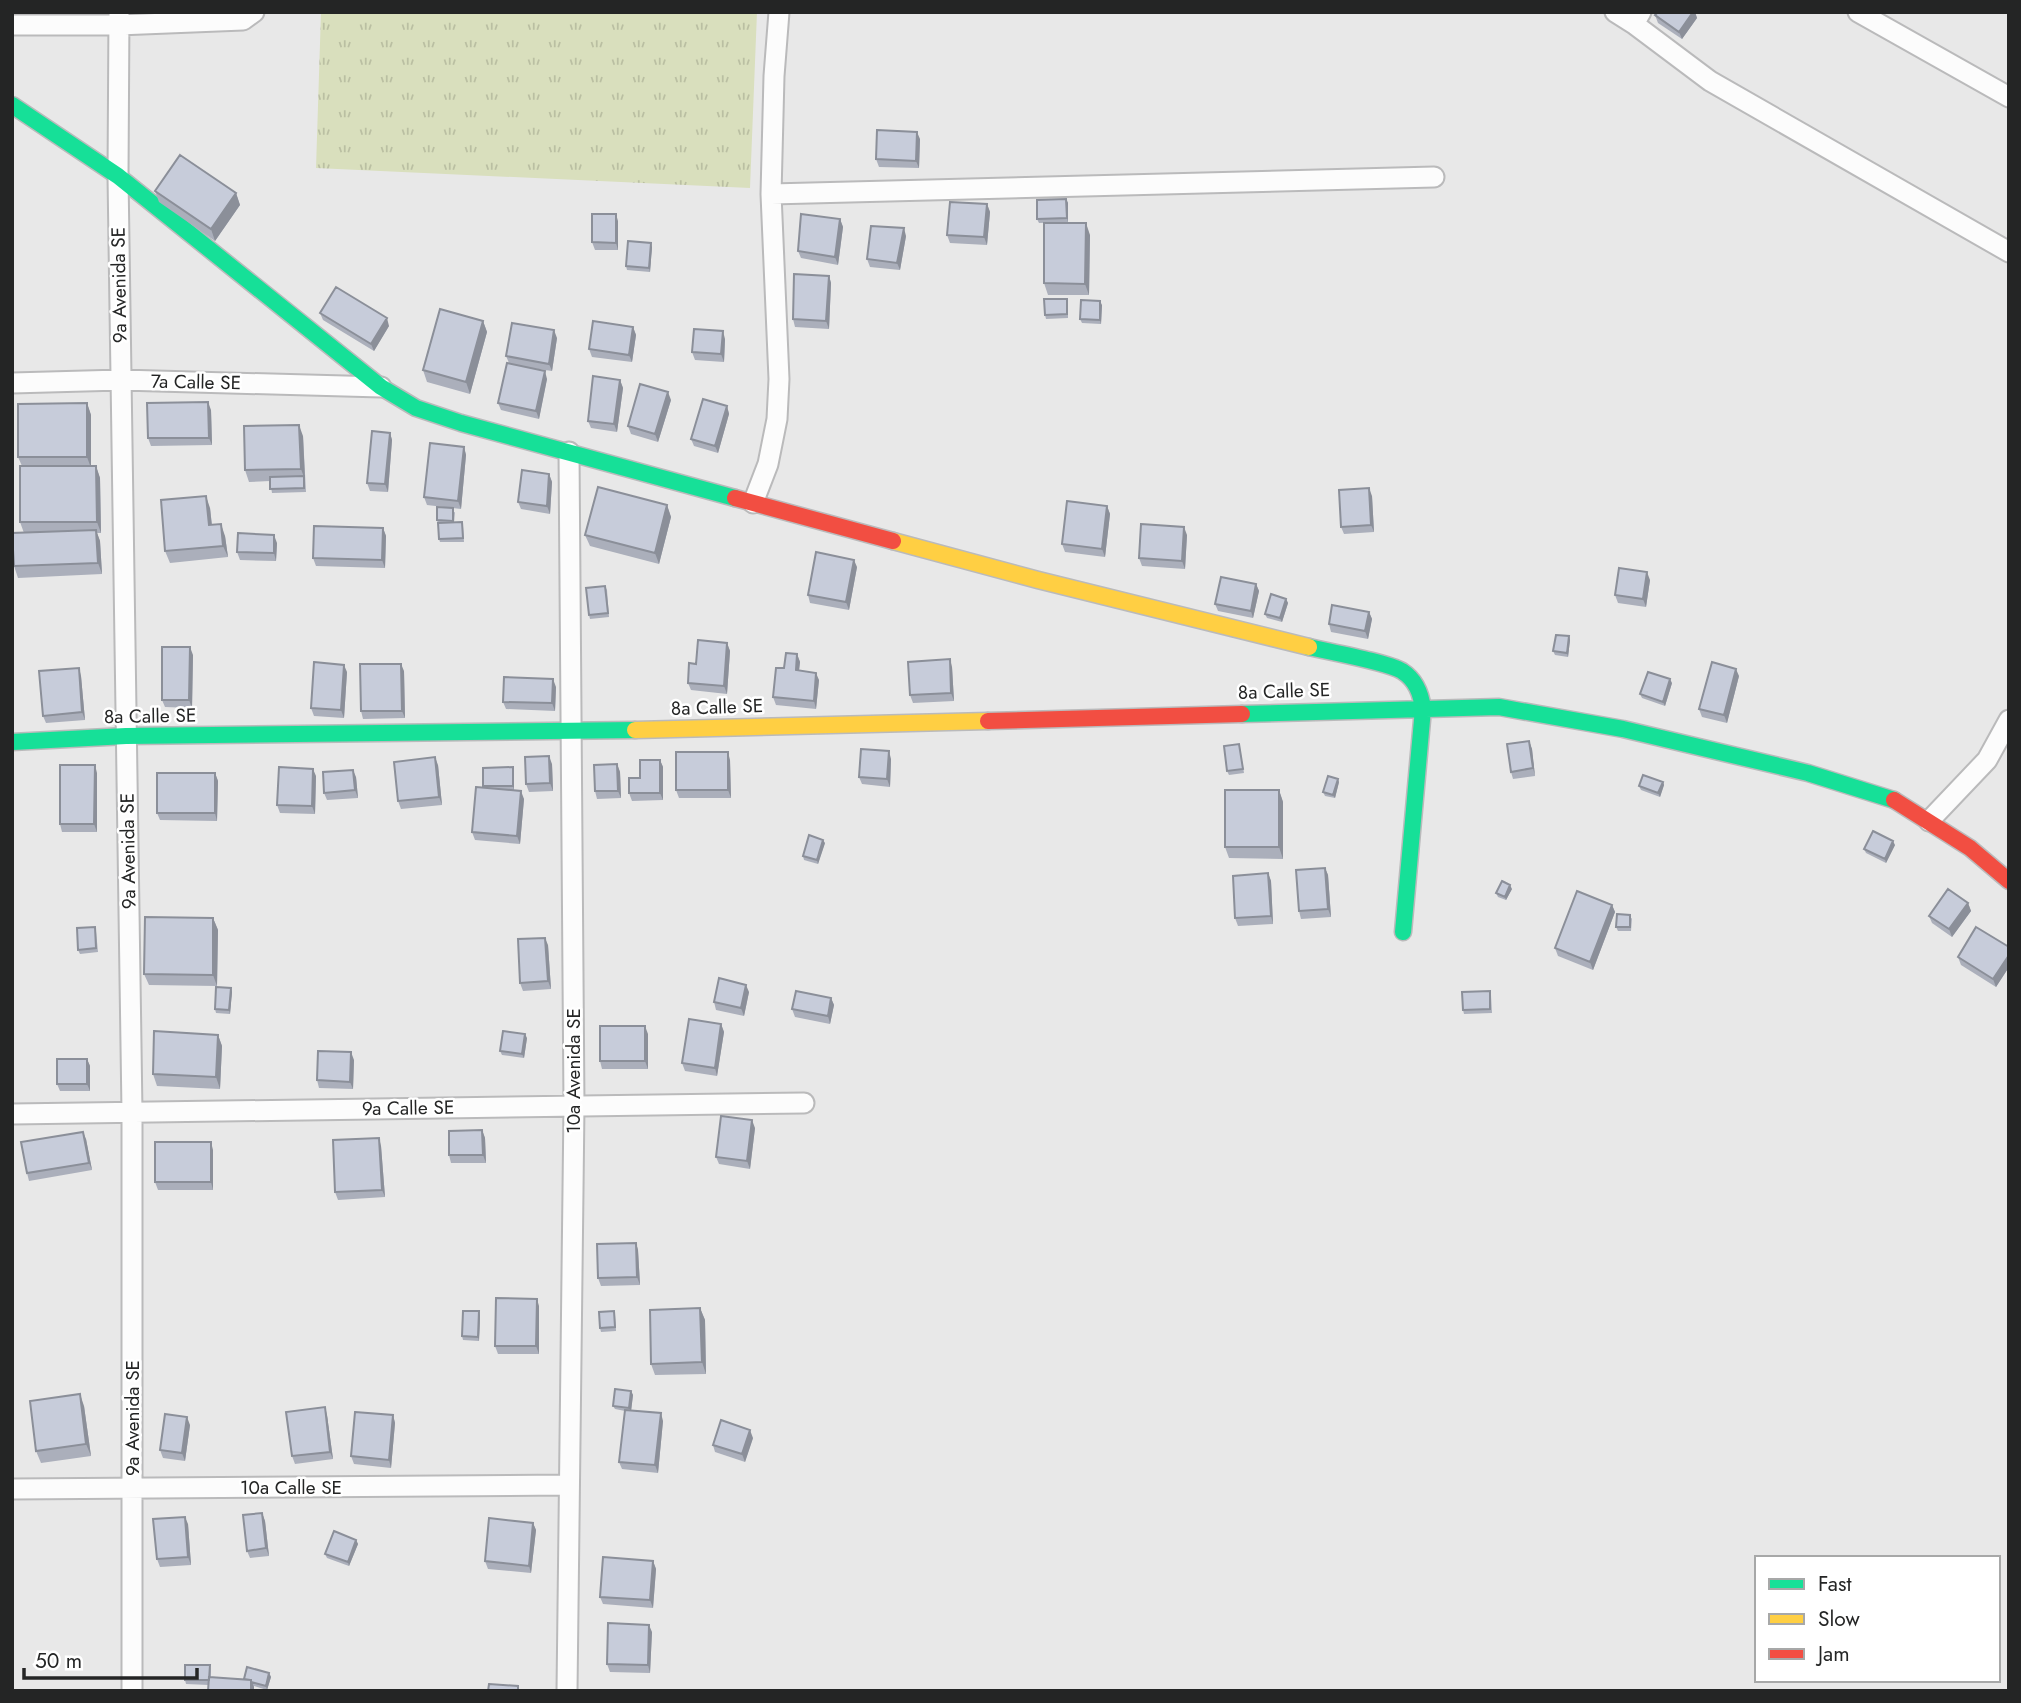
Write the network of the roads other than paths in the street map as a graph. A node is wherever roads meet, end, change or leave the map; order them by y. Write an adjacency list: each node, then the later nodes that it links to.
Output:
1 (254, 12): 5 (street)
2 (779, 12): 12 (street)
3 (1615, 12): 6 (street)
4 (1858, 12): 8 (street)
5 (119, 18): 7 (street); 10 (street, 9a Avenida SE)
6 (1637, 18): 13 (street)
7 (12, 25)
8 (2009, 97)
9 (12, 105): 10 (street)
10 (118, 176): 14 (street, 9a Avenida SE); 16 (street)
11 (1434, 177): 12 (street)
12 (771, 194): 18 (street)
13 (2009, 252)
14 (121, 380): 15 (street, 7a Calle SE); 16 (street, 7a Calle SE); 22 (street, 9a Avenida SE)
15 (12, 383)
16 (381, 387): 17 (street)
17 (569, 452): 18 (street); 21 (street, 10a Avenida SE)
18 (753, 503): 19 (street)
19 (1423, 709): 21 (street, 8a Calle SE); 24 (street, 8a Calle SE); 26 (street)
20 (2009, 720): 24 (street)
21 (571, 732): 22 (street, 8a Calle SE); 28 (street, 10a Avenida SE)
22 (126, 736): 23 (street, 8a Calle SE); 29 (street, 9a Avenida SE)
23 (12, 742)
24 (1929, 821): 25 (street, 8a Calle SE)
25 (2009, 881)
26 (1403, 932)
27 (804, 1103): 28 (street, 9a Calle SE)
28 (574, 1106): 29 (street, 9a Calle SE); 31 (street, 10a Avenida SE)
29 (132, 1112): 30 (street, 9a Calle SE); 32 (street, 9a Avenida SE)
30 (12, 1114)
31 (569, 1485): 32 (street, 10a Calle SE); 35 (street, 10a Avenida SE)
32 (132, 1488): 33 (street, 10a Calle SE); 34 (street, 9a Avenida SE)
33 (12, 1489)
34 (132, 1691)
35 (567, 1691)

